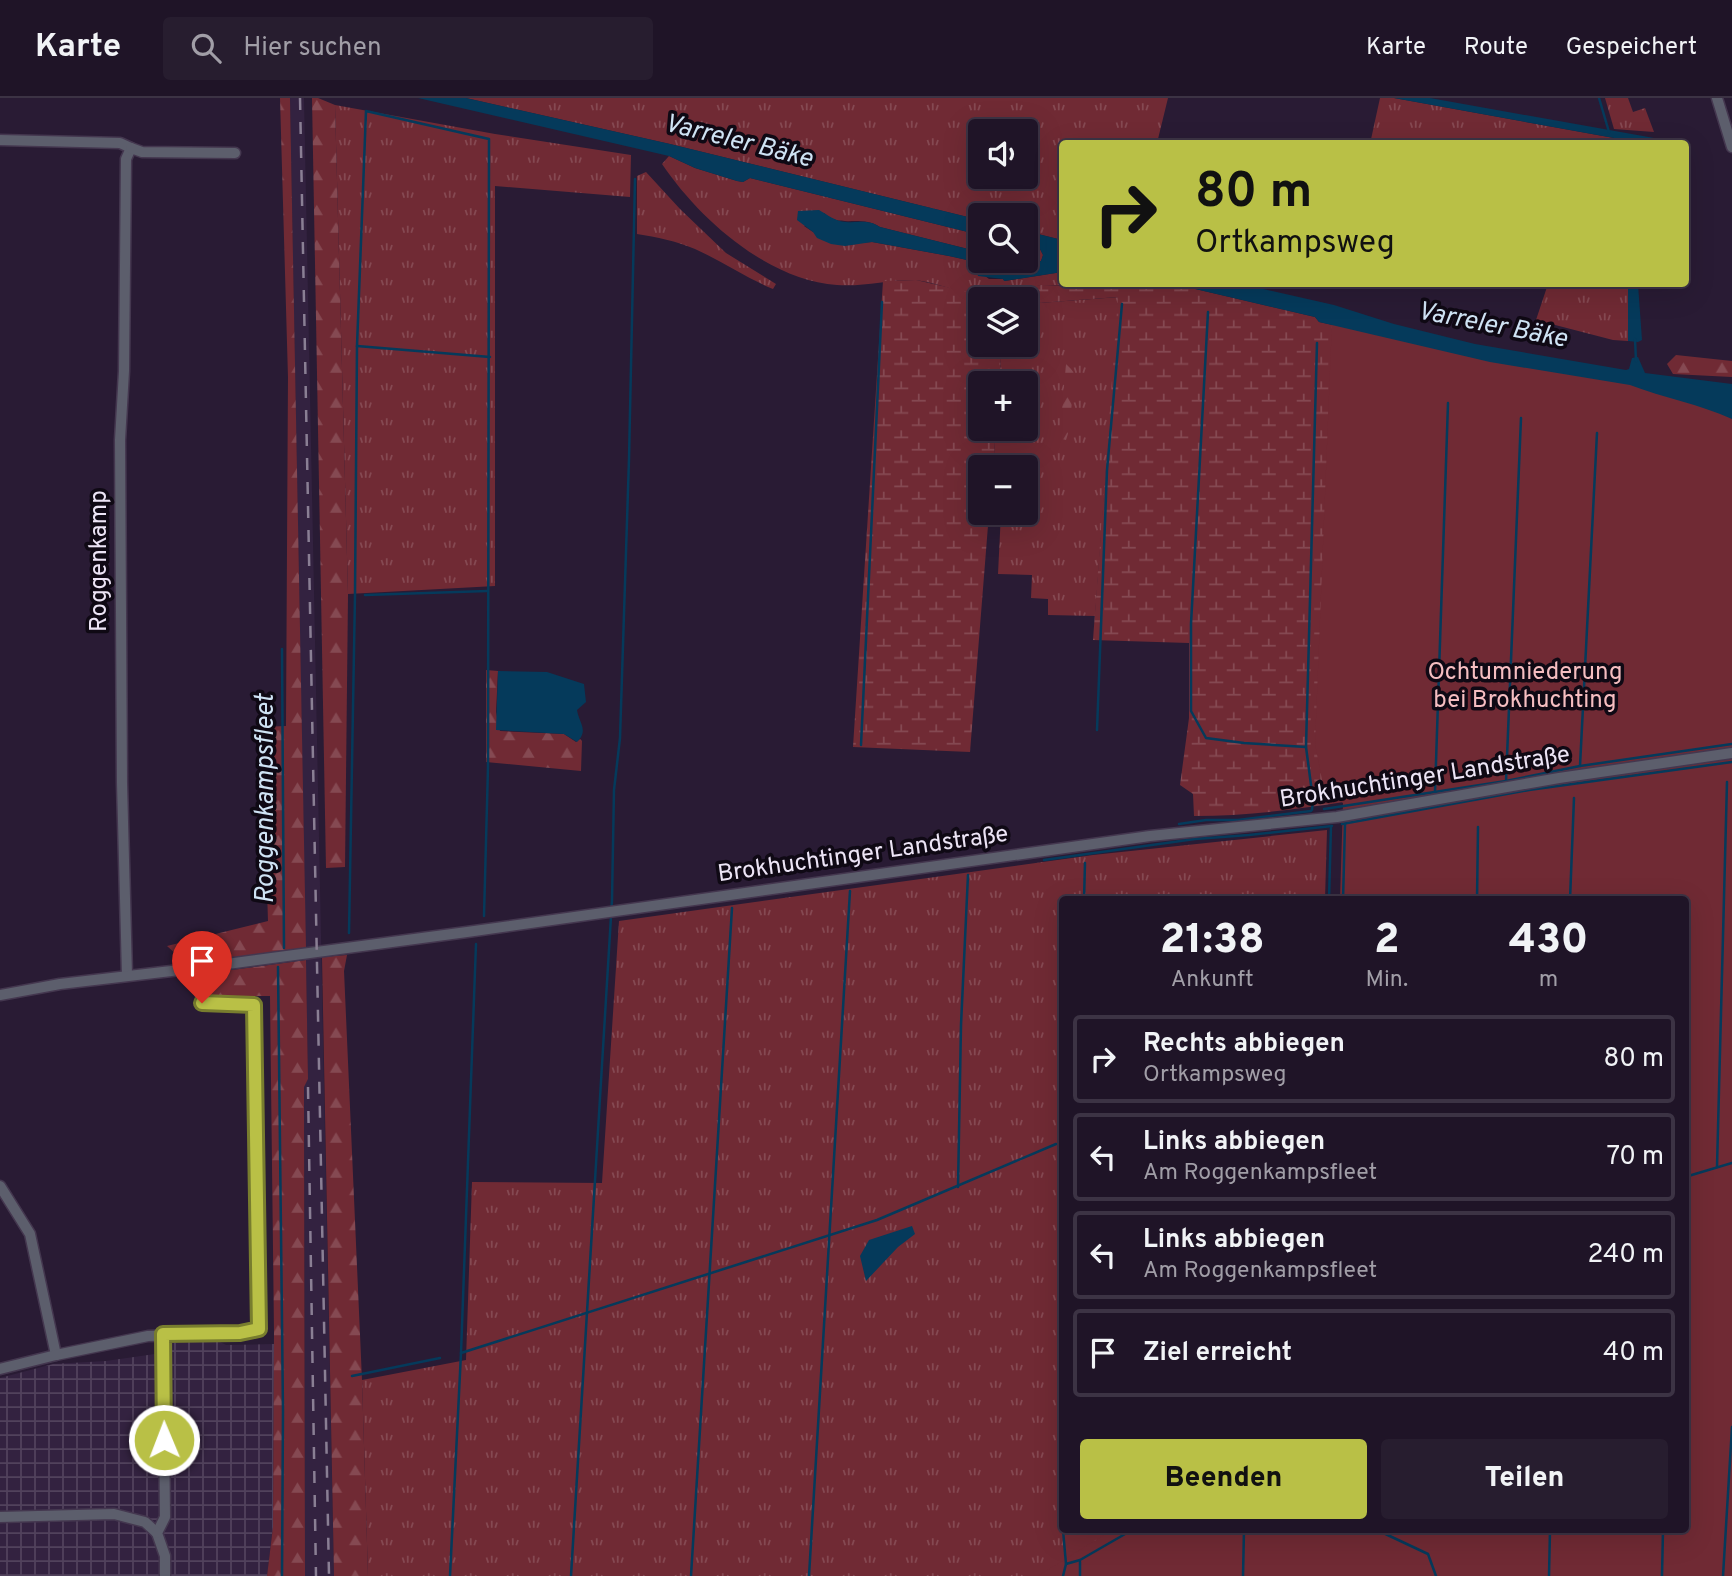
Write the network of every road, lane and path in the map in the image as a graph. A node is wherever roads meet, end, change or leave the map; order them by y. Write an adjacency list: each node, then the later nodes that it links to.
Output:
1 (1717, 98): 3 (street)
2 (0, 141): 4 (street)
3 (1732, 147)
4 (131, 148): 5 (street); 8 (street, Roggenkamp)
5 (235, 153)
6 (1732, 753): 7 (street, Brokhuchtinger Landstraße)
7 (197, 968): 8 (street, Brokhuchtinger Landstraße); 11 (street)
8 (127, 975): 9 (street, Brokhuchtinger Landstraße)
9 (0, 995)
10 (0, 1186): 12 (street)
11 (163, 1334): 12 (street); 15 (street)
12 (56, 1354): 13 (street)
13 (0, 1369)
14 (0, 1517): 15 (street)
15 (157, 1533): 16 (street)
16 (165, 1576)

